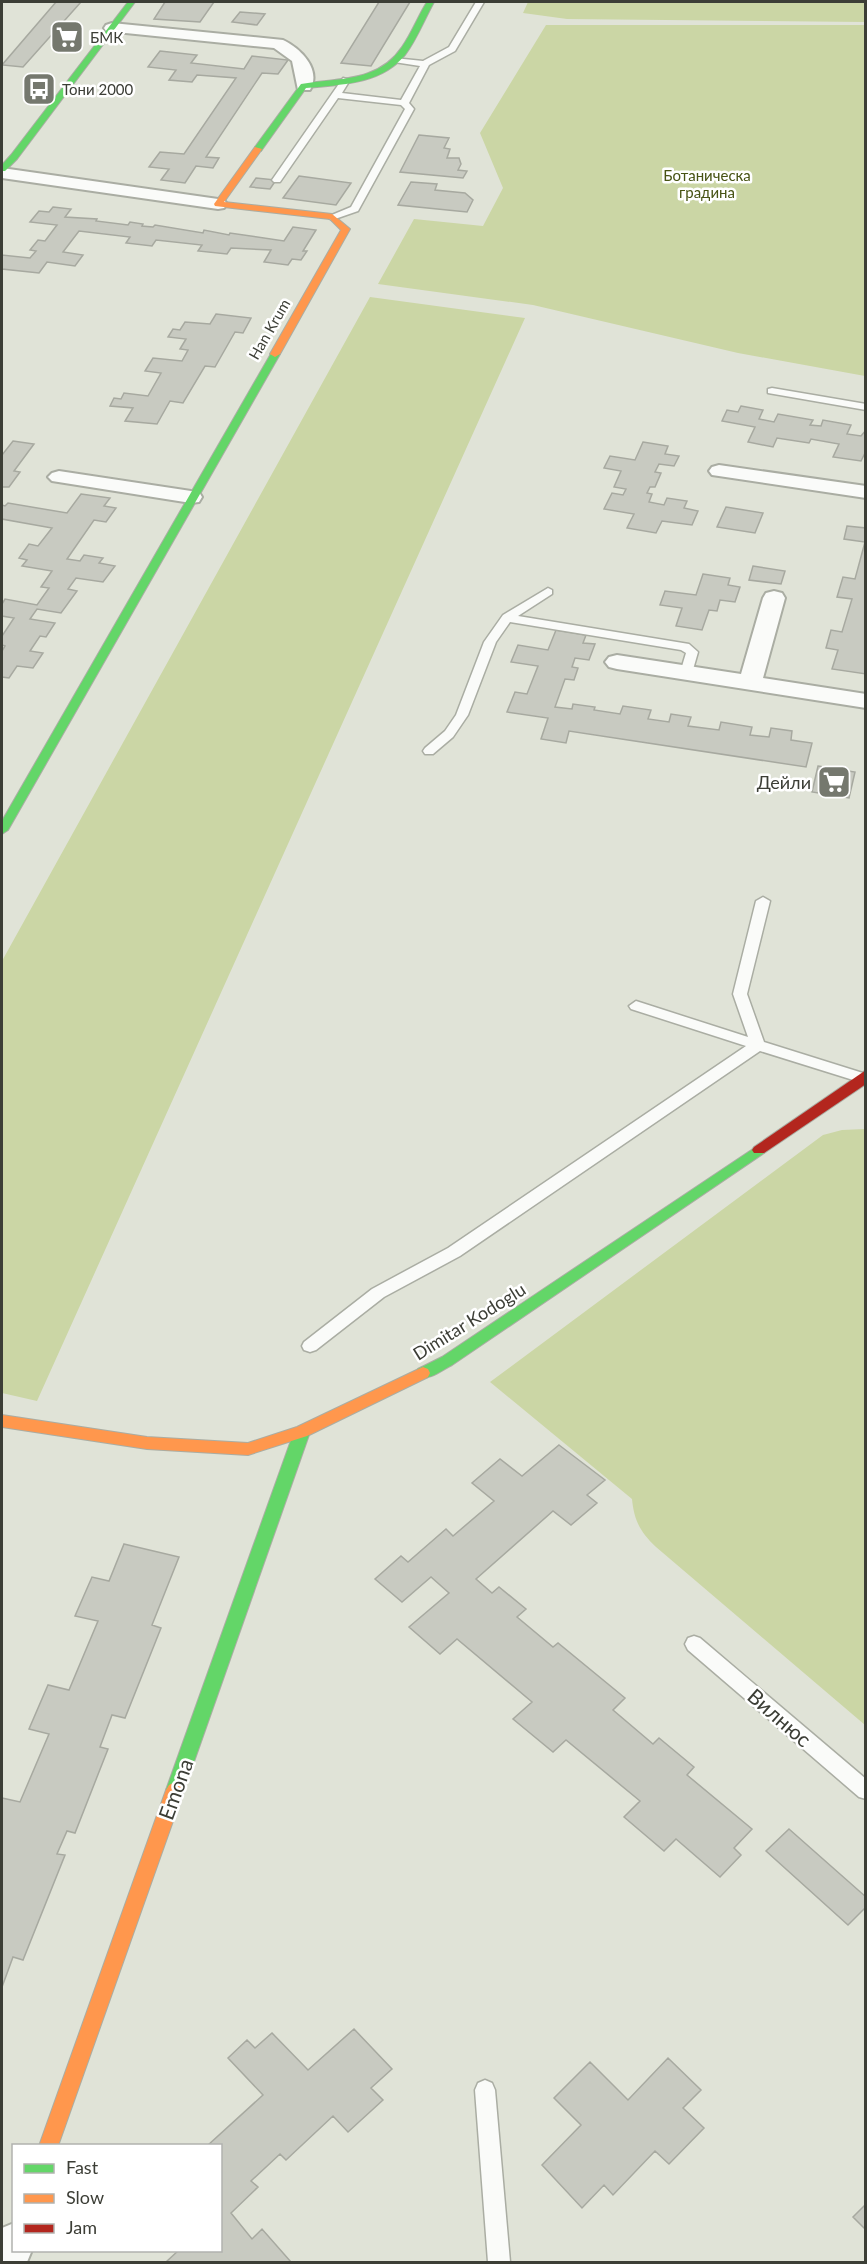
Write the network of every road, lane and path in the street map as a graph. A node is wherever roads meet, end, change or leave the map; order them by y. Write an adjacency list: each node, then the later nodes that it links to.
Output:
1 (132, 2): 4 (street)
2 (430, 2): 5 (street)
3 (480, 2): 6 (lane)
4 (112, 28): 8 (street); 11 (street)
5 (397, 60): 6 (lane); 7 (street)
6 (425, 64): 10 (lane)
7 (346, 80): 8 (street); 9 (lane)
8 (304, 86): 13 (street)
9 (336, 94): 10 (lane); 12 (lane)
10 (404, 103): 14 (lane)
11 (2, 171): 13 (street)
12 (277, 180)
13 (218, 204): 14 (street)
14 (332, 217): 20 (street, Han Krum)
15 (772, 391): 16 (lane)
16 (866, 407)
17 (719, 471): 19 (street)
18 (59, 477): 20 (street)
19 (866, 492)
20 (192, 497): 29 (street, Han Krum)
21 (548, 592): 23 (lane)
22 (774, 598): 26 (street)
23 (507, 618): 25 (lane); 28 (lane)
24 (617, 662): 25 (street)
25 (686, 673): 26 (street)
26 (750, 683): 27 (street)
27 (866, 700)
28 (429, 752)
29 (2, 830)
30 (763, 901): 32 (lane)
31 (636, 1006): 32 (lane)
32 (758, 1045): 33 (lane); 34 (lane)
33 (865, 1077): 36 (street, Dimitar Kodoglu)
34 (310, 1346)
35 (2, 1420): 36 (street, Dimitar Kodoglu)
36 (302, 1432): 40 (street, Emona)
37 (694, 1644): 38 (lane, Вилнюс)
38 (866, 1791)
39 (485, 2091): 41 (lane)
40 (48, 2144)
41 (499, 2262)

